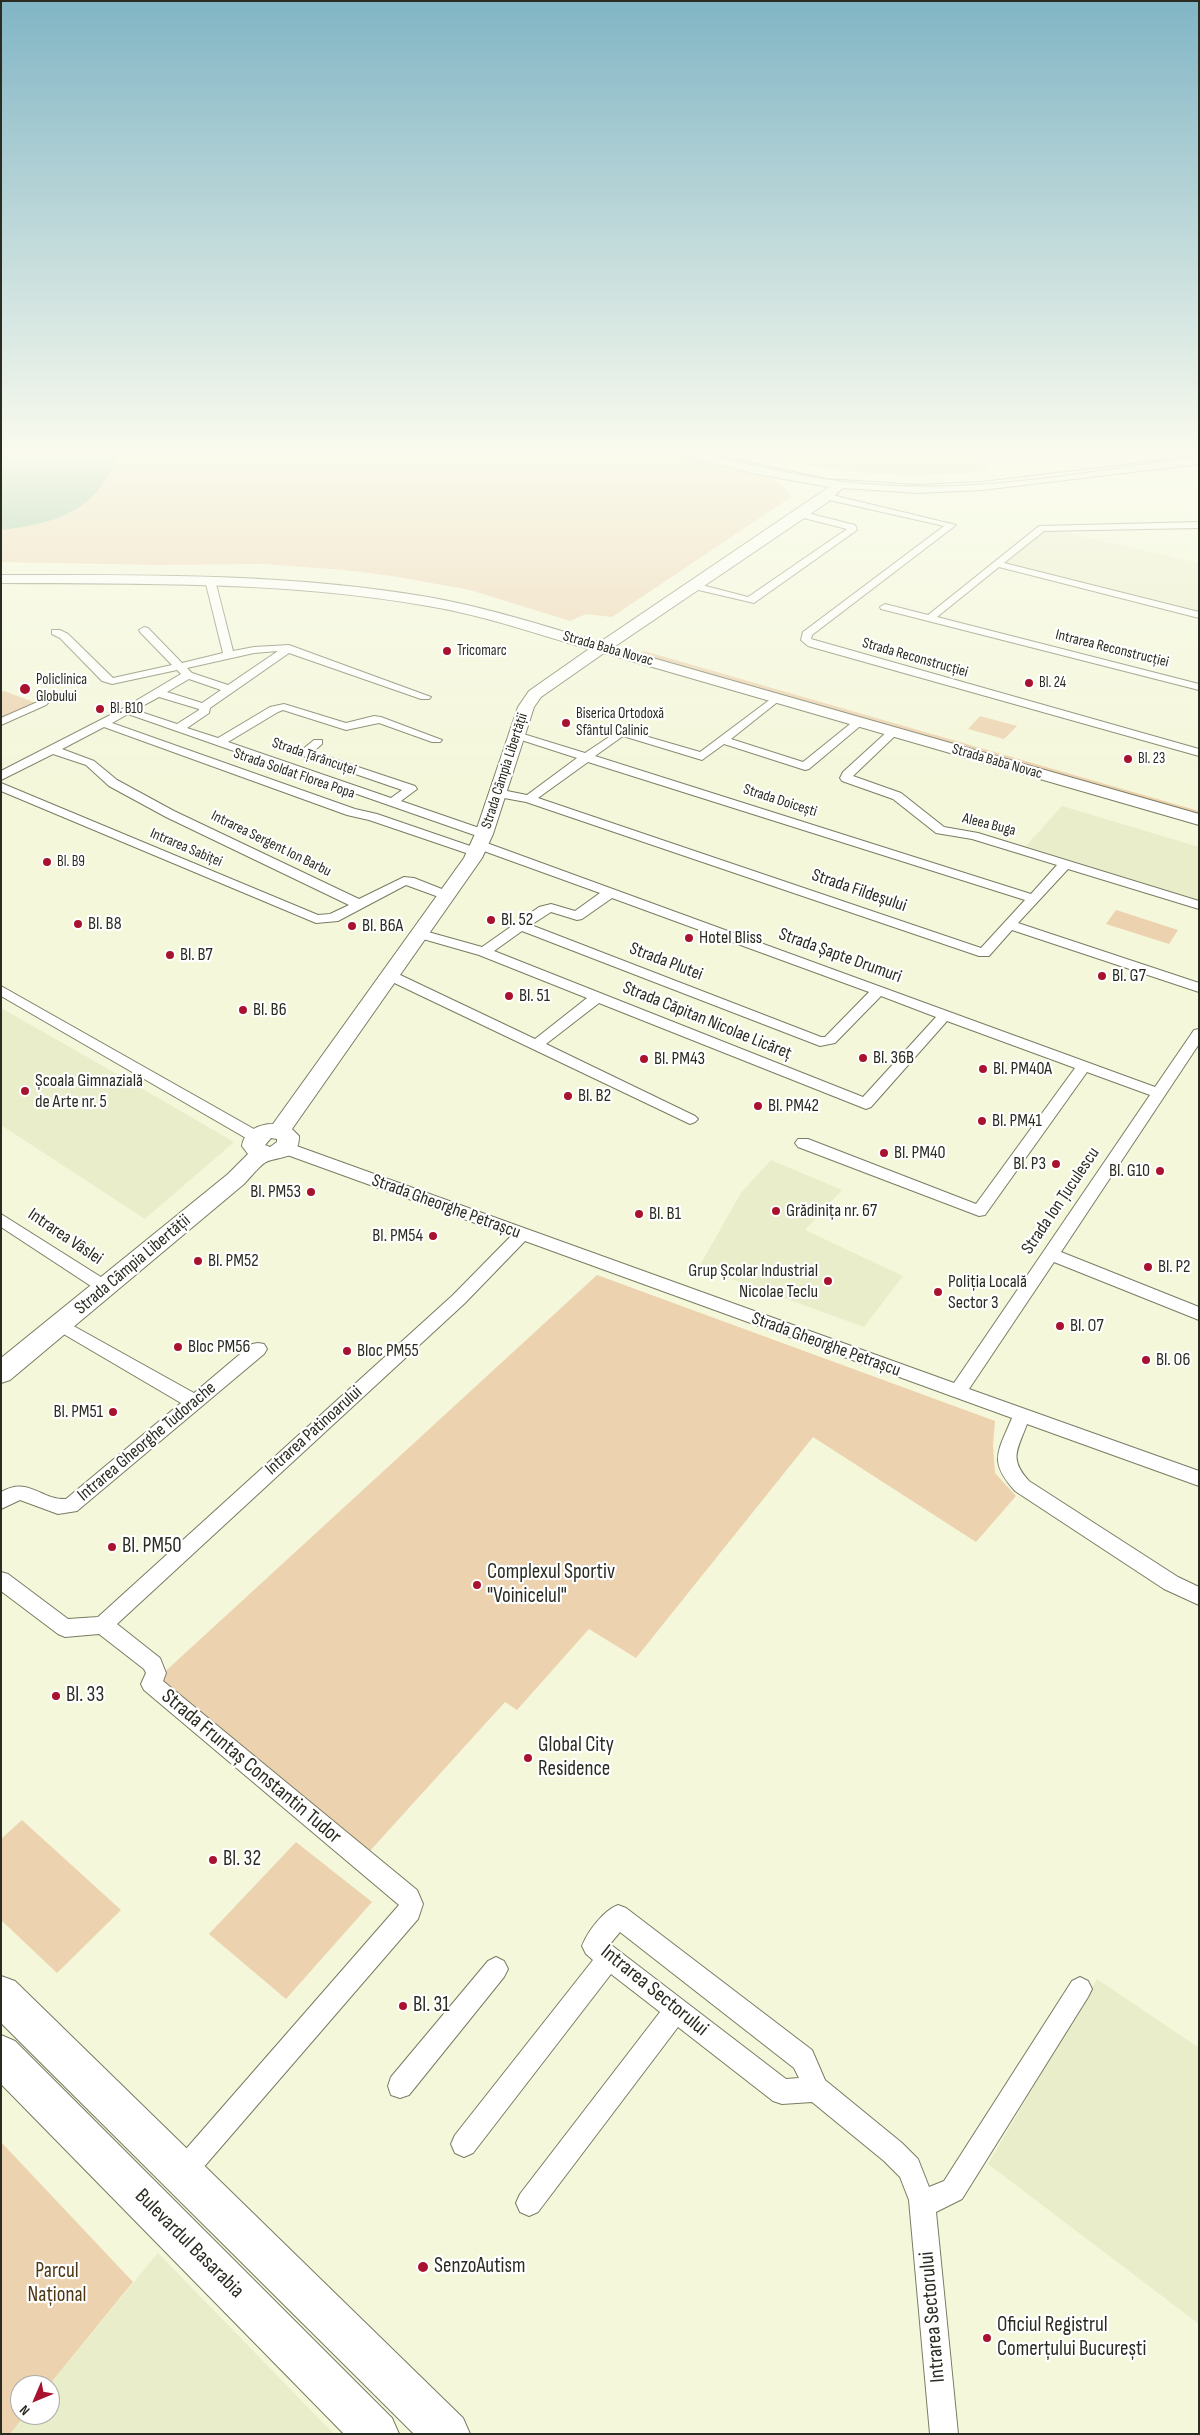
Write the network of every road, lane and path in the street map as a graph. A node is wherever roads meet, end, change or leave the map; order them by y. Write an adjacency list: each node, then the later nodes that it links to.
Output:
1 (722, 567): 9 (main road, Strada Câmpia Libertății)
2 (799, 567): 9 (street)
3 (896, 567): 38 (street, Strada Reconstrucției)
4 (994, 567): 12 (street)
5 (1007, 567): 11 (street)
6 (1, 571): 15 (main road, Strada Baba Novac)
7 (1, 579): 8 (main road, Strada Baba Novac)
8 (210, 580): 15 (main road, Strada Baba Novac); 17 (street)
9 (694, 586): 15 (main road, Strada Câmpia Libertății)
10 (885, 608): 12 (street, Intrarea Reconstrucției)
11 (1199, 615)
12 (930, 618): 19 (street, Intrarea Reconstrucției)
13 (144, 630): 18 (street)
14 (56, 632): 18 (street)
15 (608, 644): 23 (main road, Strada Baba Novac); 32 (main road, Strada Câmpia Libertății); 45 (main road, Strada Baba Novac)
16 (288, 648): 17 (street); 20 (street); 22 (street)
17 (229, 656): 18 (street)
18 (183, 671): 20 (street); 21 (street)
19 (1199, 687)
20 (229, 689): 25 (street)
21 (159, 692): 25 (street); 29 (street)
22 (425, 698)
23 (776, 698): 28 (main road, Strada Baba Novac); 34 (street)
24 (42, 703): 27 (street)
25 (204, 707): 30 (street)
26 (133, 713): 30 (street, Strada Țărăncuței)
27 (1, 722)
28 (859, 722): 31 (main road, Strada Baba Novac); 34 (street)
29 (103, 723): 37 (street); 47 (street, Strada Soldat Florea Popa)
30 (178, 729): 36 (street, Strada Țărăncuței)
31 (893, 732): 46 (main road, Strada Baba Novac); 48 (street, Aleea Buga)
32 (516, 735): 39 (street, Strada Doicești); 42 (main road, Strada Câmpia Libertății)
33 (436, 740): 36 (street)
34 (723, 740): 39 (street)
35 (318, 742): 44 (street)
36 (218, 743): 44 (street, Strada Țărăncuței)
37 (53, 750): 40 (street); 52 (street, Intrarea Sergent Ion Barbu)
38 (1198, 751)
39 (588, 757): 43 (street); 51 (street, Strada Doicești)
40 (1, 776)
41 (1, 788): 52 (street, Intrarea Sabiței)
42 (497, 793): 43 (street, Strada Fildeșului); 47 (main road, Strada Câmpia Libertății)
43 (529, 799): 54 (street, Strada Fildeșului)
44 (394, 802): 47 (street, Strada Țărăncuței)
45 (1199, 807)
46 (1199, 820)
47 (480, 844): 49 (street, Strada Șapte Drumuri); 50 (main road, Strada Câmpia Libertății)
48 (1065, 864): 51 (street); 53 (street, Aleea Buga)
49 (611, 892): 55 (street); 61 (street, Strada Șapte Drumuri)
50 (447, 896): 52 (street, Intrarea Sabiței); 56 (main road, Strada Câmpia Libertății)
51 (1034, 899): 54 (street)
52 (358, 904)
53 (1199, 905)
54 (1010, 925): 59 (street)
55 (521, 926): 57 (street); 61 (street, Strada Plutei)
56 (421, 934): 57 (street, Strada Căpitan Nicolae Licăreț); 58 (main road, Strada Câmpia Libertății)
57 (484, 952): 62 (street, Strada Căpitan Nicolae Licăreț)
58 (391, 976): 65 (street); 69 (main road, Strada Câmpia Libertății)
59 (1199, 988)
60 (1, 990): 69 (street, Strada Gheorghe Petrașcu)
61 (879, 990): 63 (street, Strada Șapte Drumuri)
62 (597, 997): 63 (street, Strada Căpitan Nicolae Licăreț); 65 (street)
63 (945, 1015): 66 (street, Strada Șapte Drumuri)
64 (1199, 1032): 67 (street, Strada Ion Țuculescu)
65 (536, 1045): 68 (street)
66 (1084, 1066): 67 (street, Strada Șapte Drumuri); 70 (street)
67 (1158, 1093): 73 (street, Strada Ion Țuculescu)
68 (690, 1119)
69 (271, 1142): 72 (street, Strada Gheorghe Petrașcu); 74 (main road, Strada Câmpia Libertății)
70 (803, 1143)
71 (1, 1219): 74 (street, Intrarea Vâslei)
72 (522, 1234): 79 (street, Strada Gheorghe Petrașcu); 86 (street, Intrarea Patinoarului)
73 (1050, 1254): 75 (street); 79 (street, Strada Ion Țuculescu)
74 (106, 1288): 76 (main road, Strada Câmpia Libertății)
75 (1199, 1314)
76 (61, 1325): 78 (main road, Strada Câmpia Libertății); 80 (street)
77 (258, 1349): 80 (street, Intrarea Gheorghe Tudorache)
78 (1, 1373)
79 (958, 1393): 81 (street, Strada Gheorghe Petrașcu)
80 (195, 1402): 83 (street, Intrarea Gheorghe Tudorache)
81 (1022, 1415): 82 (street, Strada Gheorghe Petrașcu); 85 (street)
82 (1199, 1480)
83 (1, 1501)
84 (1, 1580): 86 (street)
85 (1199, 1597)
86 (103, 1625): 96 (street, Strada Fruntaș Constantin Tudor)
87 (609, 1958): 91 (street, Intrarea Sectorului); 94 (street, Intrarea Sectorului); 95 (street)
88 (496, 1969): 93 (street)
89 (1080, 1988): 97 (street)
90 (1, 1995): 96 (main road)
91 (676, 2010): 94 (street, Intrarea Sectorului); 98 (street)
92 (1, 2055): 99 (main road, Bulevardul Basarabia)
93 (400, 2086)
94 (816, 2089): 97 (street, Intrarea Sectorului)
95 (464, 2144)
96 (181, 2174): 100 (main road)
97 (922, 2200): 101 (street, Intrarea Sectorului)
98 (529, 2203)
99 (376, 2434)
100 (447, 2434)
101 (944, 2434)

